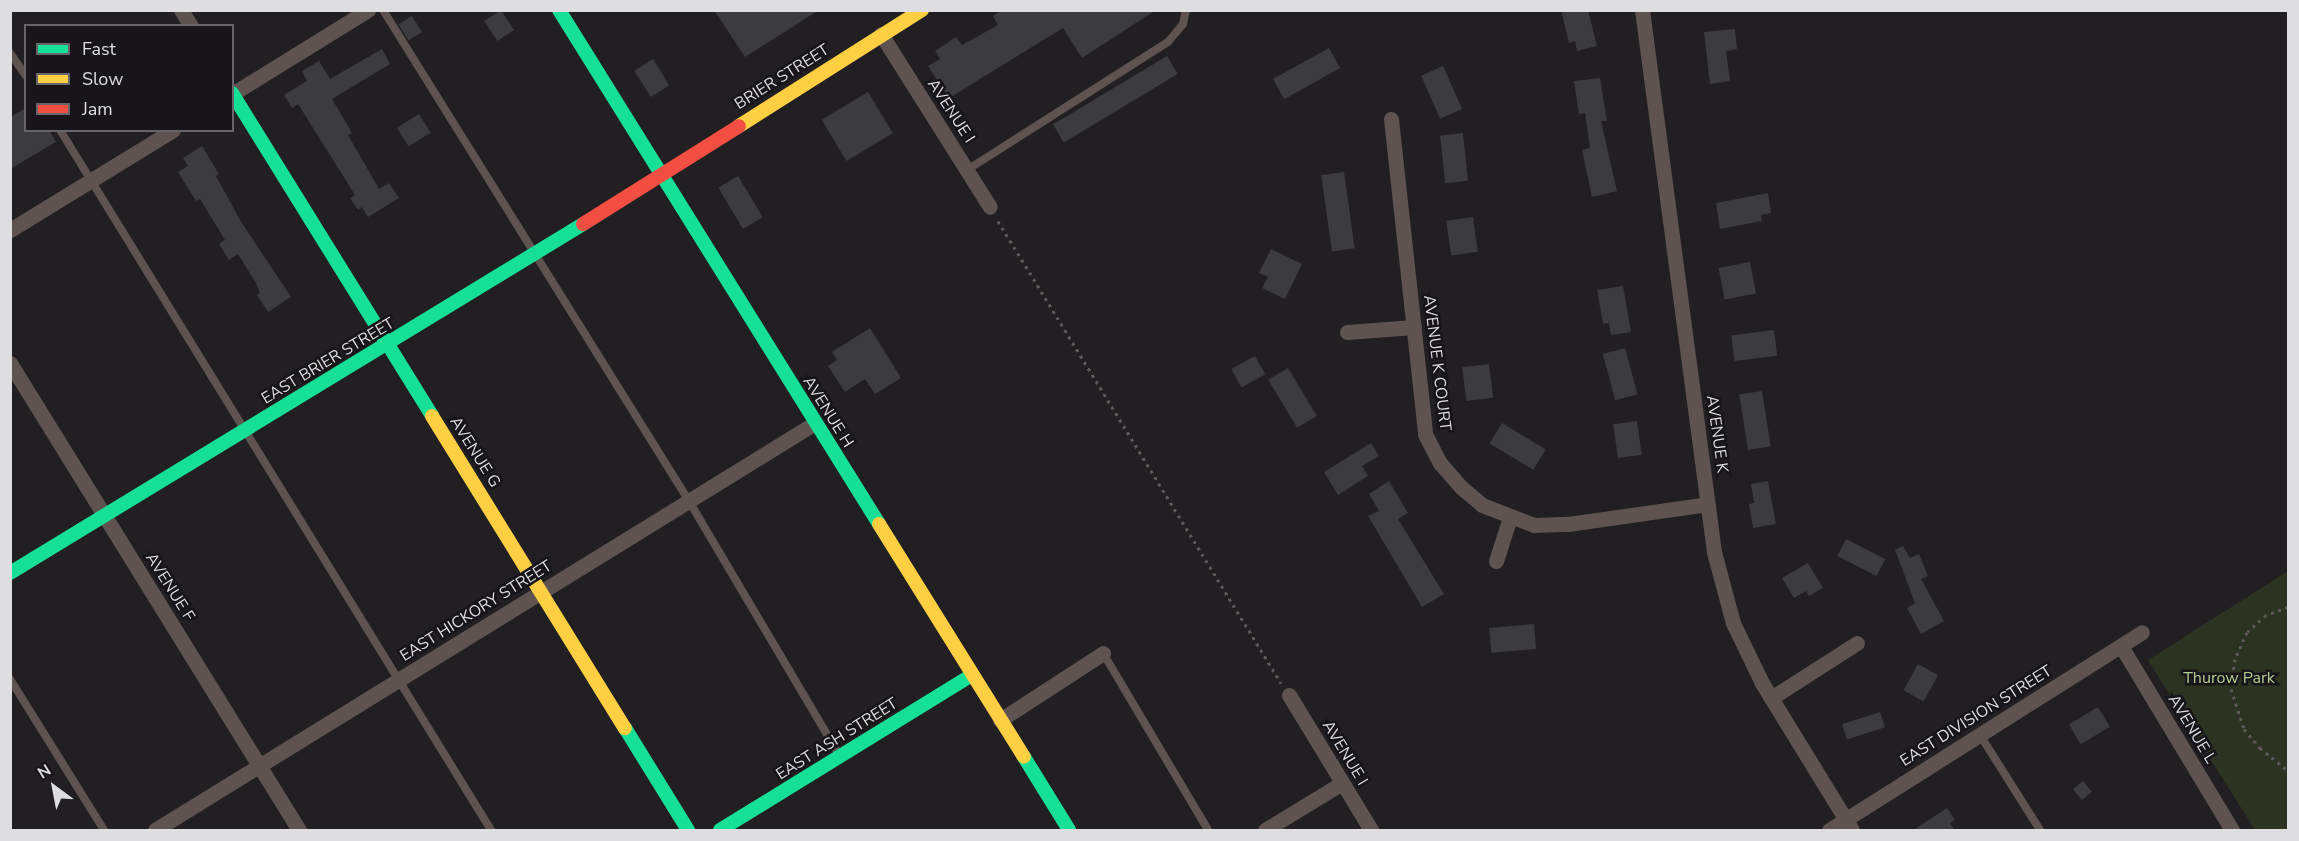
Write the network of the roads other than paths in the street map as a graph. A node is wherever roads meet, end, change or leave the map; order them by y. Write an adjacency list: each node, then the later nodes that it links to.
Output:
1 (181, 10): 8 (street)
2 (368, 10): 12 (street)
3 (383, 10): 22 (lane)
4 (559, 10): 18 (street, AVENUE H)
5 (922, 10): 9 (street, BRIER STREET)
6 (1186, 10): 17 (lane)
7 (1642, 10): 30 (street, AVENUE K)
8 (190, 24)
9 (881, 34): 17 (street, AVENUE I); 18 (street, BRIER STREET)
10 (10, 53): 11 (lane)
11 (24, 73)
12 (234, 93)
13 (234, 96): 25 (street, AVENUE G)
14 (1391, 119): 23 (street, AVENUE K COURT)
15 (61, 132): 19 (lane)
16 (170, 132): 19 (street)
17 (967, 170): 20 (street, AVENUE I)
18 (661, 174): 22 (street, EAST BRIER STREET); 27 (street, AVENUE H)
19 (92, 180): 21 (street); 28 (lane)
20 (990, 207)
21 (10, 231)
22 (535, 254): 25 (street, EAST BRIER STREET); 29 (lane)
23 (1414, 327): 24 (street); 32 (street, AVENUE K COURT)
24 (1347, 332)
25 (387, 344): 28 (street, EAST BRIER STREET); 35 (street, AVENUE G)
26 (10, 363): 31 (street, AVENUE F)
27 (815, 423): 29 (street, EAST HICKORY STREET); 40 (street, AVENUE H)
28 (246, 430): 31 (street, EAST BRIER STREET); 42 (lane)
29 (689, 501): 35 (street, EAST HICKORY STREET); 47 (lane)
30 (1708, 504): 32 (street, AVENUE K COURT); 44 (street, AVENUE K)
31 (105, 517): 34 (street, EAST BRIER STREET); 48 (street, AVENUE F)
32 (1510, 517): 33 (street)
33 (1496, 561)
34 (10, 573)
35 (541, 593): 42 (street, EAST HICKORY STREET); 55 (street, AVENUE G)
36 (2142, 632): 38 (street, EAST DIVISION STREET)
37 (1857, 643): 44 (street)
38 (2121, 646): 46 (street, EAST DIVISION STREET); 63 (street, AVENUE L)
39 (1103, 653): 45 (street); 58 (lane)
40 (972, 675): 45 (street, AVENUE H); 47 (street, EAST ASH STREET)
41 (10, 679): 51 (lane)
42 (399, 680): 48 (street, EAST HICKORY STREET); 54 (lane)
43 (1289, 695): 49 (street, AVENUE I)
44 (1771, 698): 50 (street, AVENUE K)
45 (1000, 720): 57 (street, AVENUE H)
46 (1980, 735): 50 (street, EAST DIVISION STREET); 62 (lane)
47 (840, 756): 56 (street, EAST ASH STREET)
48 (259, 766): 52 (street, EAST HICKORY STREET); 53 (street, AVENUE F)
49 (1342, 783): 59 (street); 60 (street, AVENUE I)
50 (1849, 825): 61 (street, EAST DIVISION STREET)
51 (104, 831)
52 (155, 831)
53 (299, 831)
54 (491, 831)
55 (688, 831)
56 (720, 831)
57 (1069, 831)
58 (1208, 831)
59 (1265, 831)
60 (1371, 831)
61 (1829, 831)
62 (2040, 831)
63 (2232, 831)

